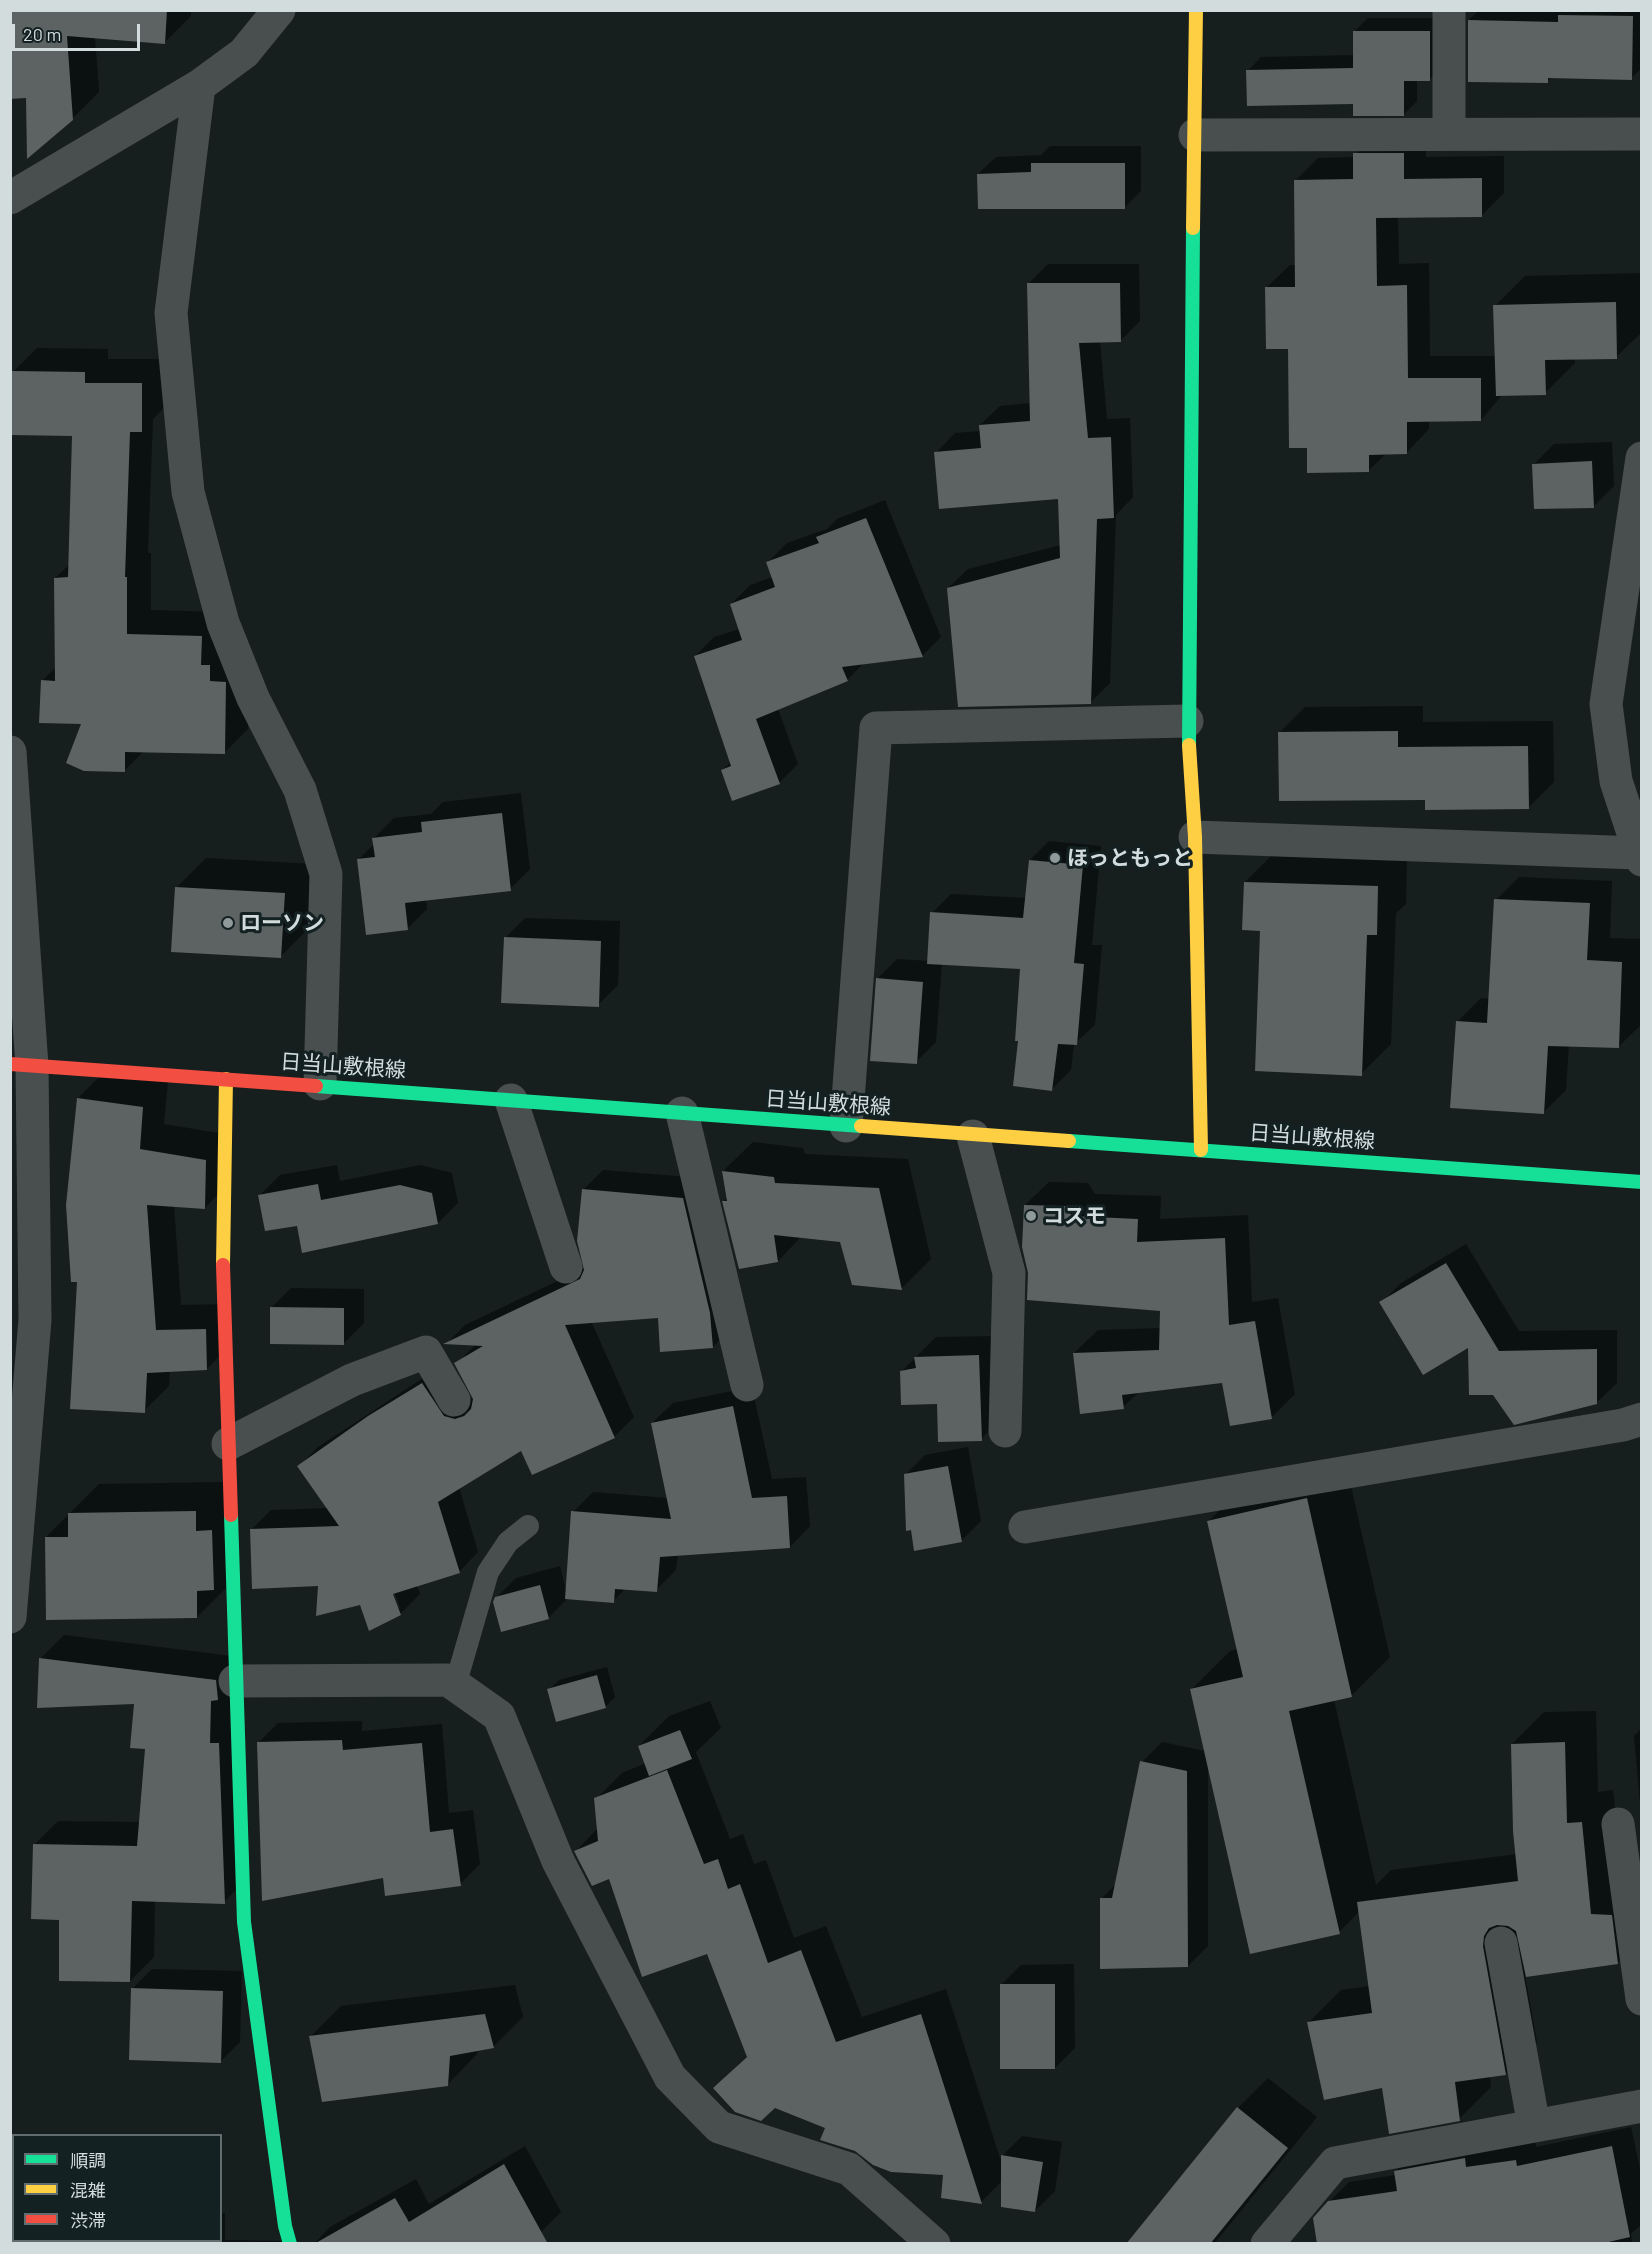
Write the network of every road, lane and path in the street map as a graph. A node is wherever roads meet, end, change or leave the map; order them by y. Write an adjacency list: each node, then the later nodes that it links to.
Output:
1 (279, 10): 4 (street)
2 (1196, 10): 7 (street)
3 (1449, 10): 5 (street)
4 (199, 86): 8 (street); 16 (street)
5 (1449, 133): 6 (street); 7 (street)
6 (1641, 134)
7 (1195, 135): 10 (street)
8 (10, 198)
9 (1641, 458): 13 (street)
10 (1186, 721): 12 (street); 19 (street)
11 (10, 752): 14 (street)
12 (1195, 837): 13 (street); 21 (street)
13 (1640, 856)
14 (21, 1065): 15 (street, 日当山敷根線); 31 (street)
15 (226, 1078): 16 (street, 日当山敷根線); 28 (street)
16 (320, 1084): 17 (street, 日当山敷根線)
17 (511, 1100): 18 (street, 日当山敷根線); 23 (street)
18 (681, 1113): 19 (street, 日当山敷根線); 24 (street)
19 (846, 1126): 20 (street, 日当山敷根線)
20 (973, 1136): 21 (street, 日当山敷根線); 27 (street)
21 (1201, 1150): 22 (street, 日当山敷根線)
22 (1641, 1182)
23 (566, 1267)
24 (747, 1385)
25 (454, 1400): 28 (street)
26 (1641, 1419): 30 (street)
27 (1005, 1431)
28 (228, 1444): 32 (street)
29 (528, 1526): 33 (lane)
30 (1025, 1527)
31 (10, 1617)
32 (235, 1681): 33 (street); 40 (street)
33 (455, 1686): 41 (street)
34 (1618, 1824): 35 (street)
35 (1634, 1874): 37 (street)
36 (1501, 1943): 39 (street)
37 (1641, 2000)
38 (1641, 2110): 39 (street)
39 (1533, 2126): 42 (street)
40 (290, 2244)
41 (934, 2244)
42 (1267, 2244)

